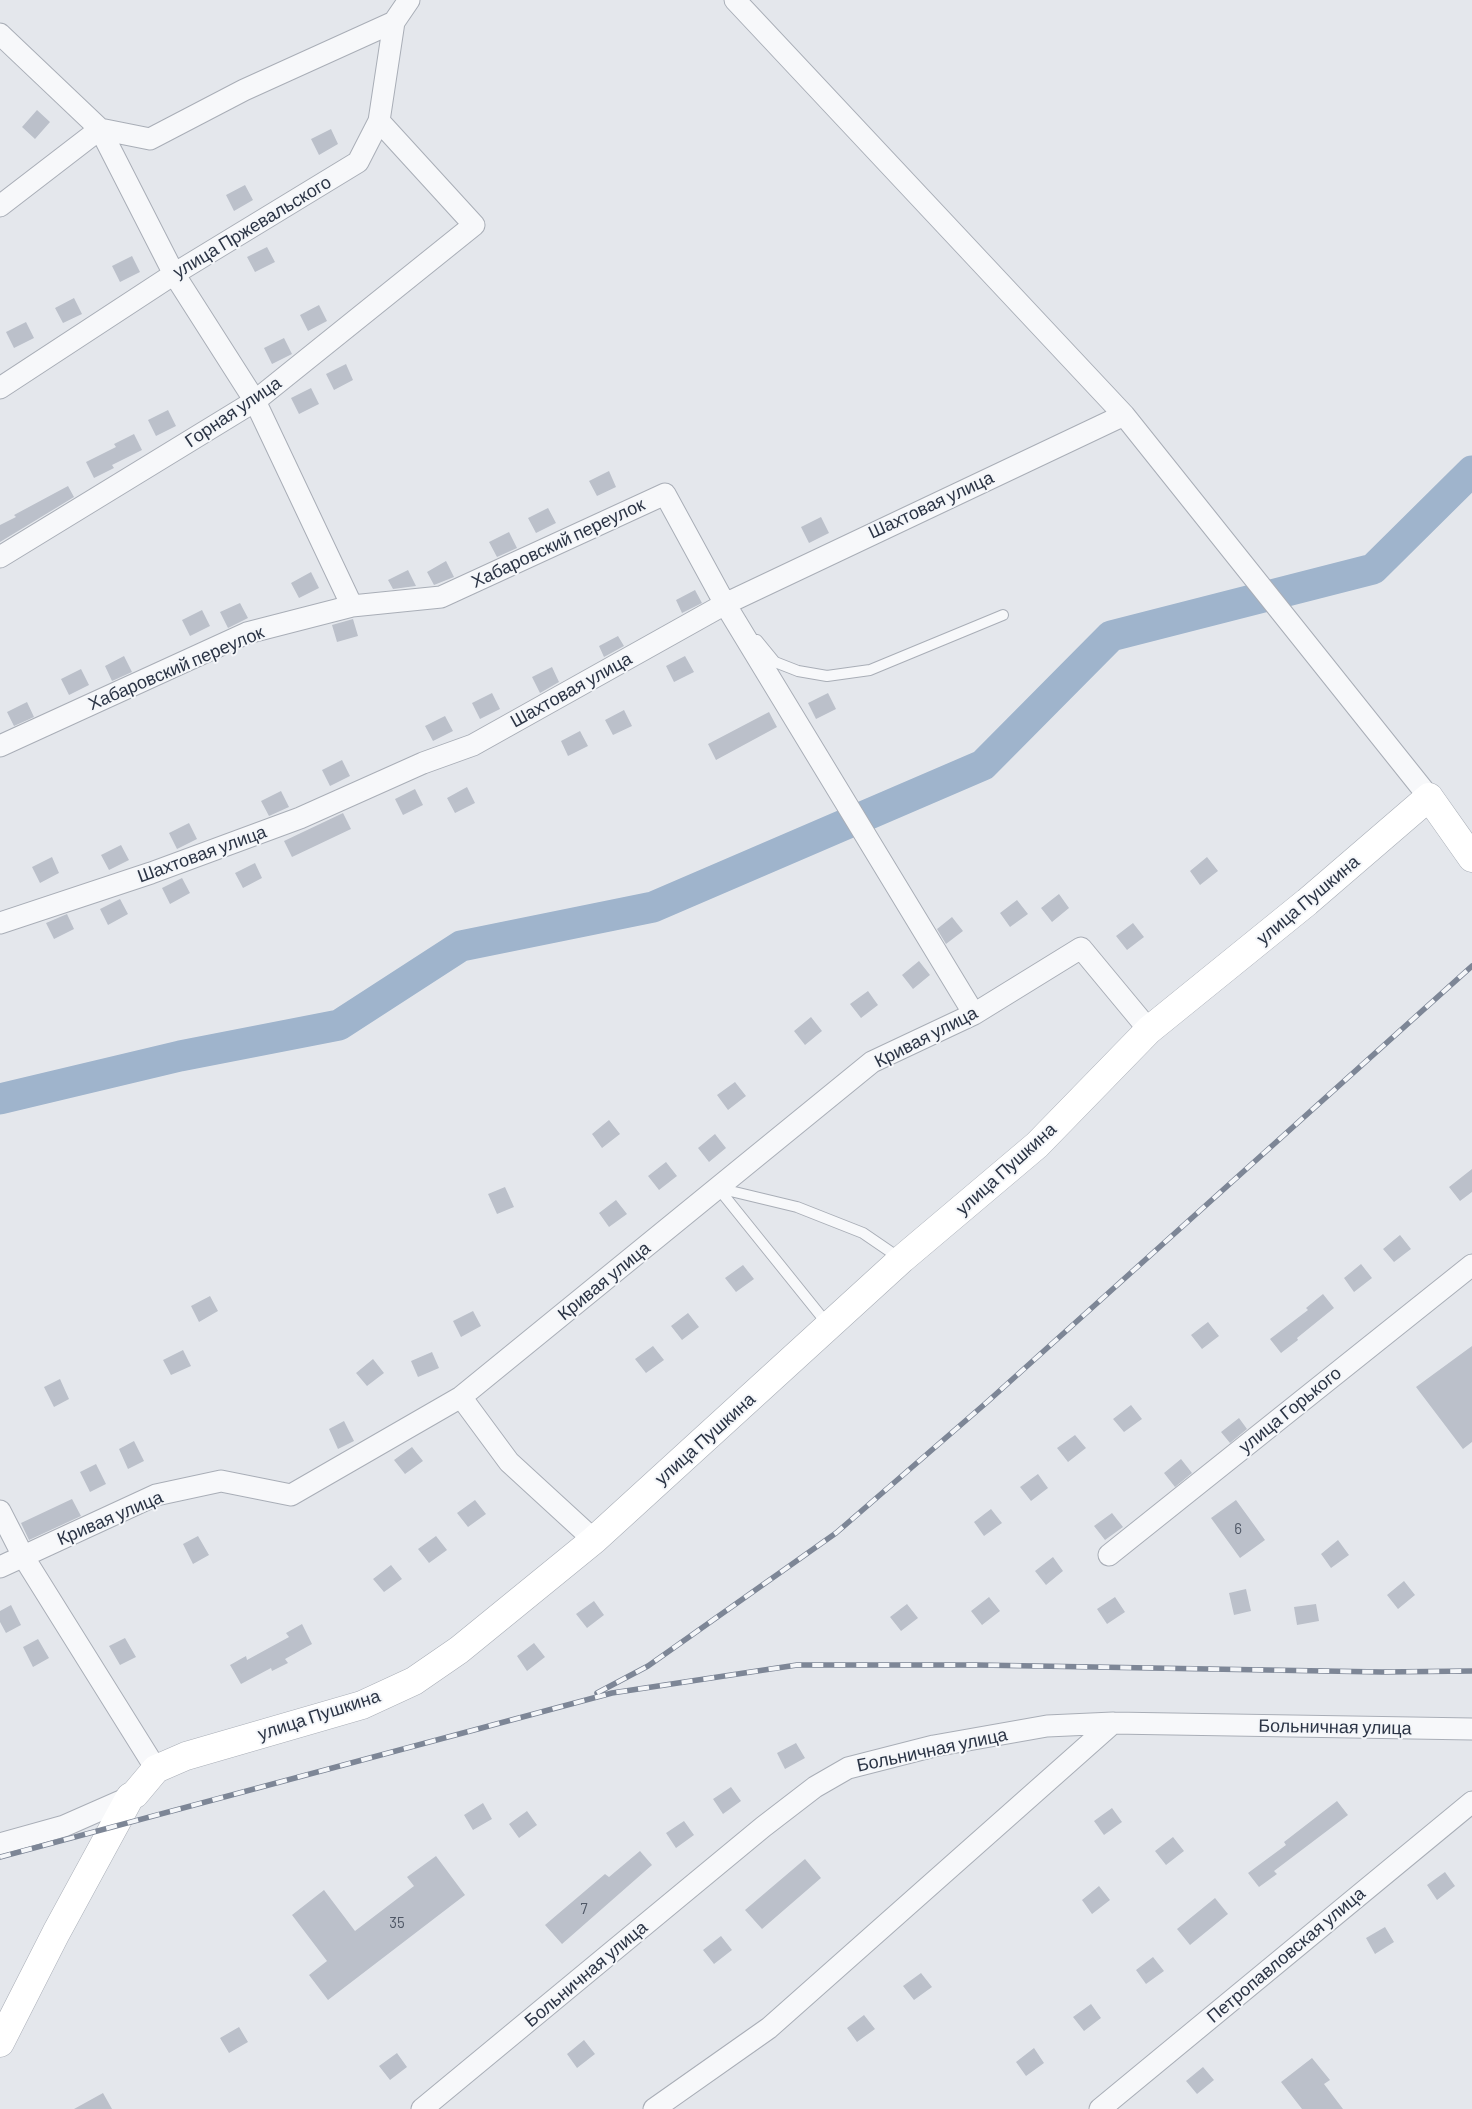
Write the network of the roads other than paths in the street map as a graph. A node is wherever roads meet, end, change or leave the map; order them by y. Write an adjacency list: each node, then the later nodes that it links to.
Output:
1 (410, 0): 3 (street, улица Пржевальского)
2 (735, 0): 11 (street)
3 (394, 22): 5 (street, улица Пржевальского); 6 (street)
4 (0, 34): 6 (street)
5 (379, 121): 8 (street, улица Пржевальского); 10 (street, Горная улица)
6 (100, 129): 7 (street); 8 (street)
7 (0, 206)
8 (174, 274): 9 (street, улица Пржевальского); 10 (street)
9 (0, 388)
10 (255, 401): 12 (street, Горная улица); 14 (street)
11 (1124, 415): 13 (street, Шахтовая улица); 17 (street)
12 (0, 557)
13 (725, 604): 14 (street, Хабаровский переулок); 15 (lane); 19 (street, Шахтовая улица); 20 (street)
14 (352, 606): 16 (street, Хабаровский переулок)
15 (1003, 615)
16 (0, 746)
17 (1429, 796): 18 (main road); 21 (main road, улица Пушкина)
18 (1472, 858)
19 (0, 923)
20 (974, 1014): 21 (street, Кривая улица); 22 (street, Кривая улица)
21 (1149, 1030): 23 (main road, улица Пушкина)
22 (718, 1188): 23 (lane); 25 (lane); 26 (street, Кривая улица)
23 (902, 1259): 25 (main road, улица Пушкина)
24 (1472, 1265): 29 (street, улица Горького)
25 (830, 1326): 28 (main road, улица Пушкина)
26 (461, 1397): 28 (street); 30 (street, Кривая улица)
27 (0, 1511): 30 (street)
28 (594, 1540): 34 (main road, улица Пушкина)
29 (1109, 1555)
30 (23, 1556): 31 (street, Кривая улица); 34 (street)
31 (0, 1567)
32 (1113, 1723): 33 (street, Больничная улица); 39 (street, Больничная улица); 40 (street)
33 (1472, 1729)
34 (156, 1769): 35 (main road, улица Пушкина)
35 (130, 1797): 37 (street); 38 (main road, улица Пушкина)
36 (1472, 1802): 41 (street, Петропавловская улица)
37 (0, 1844)
38 (0, 2043)
39 (422, 2109)
40 (654, 2109)
41 (1100, 2109)

